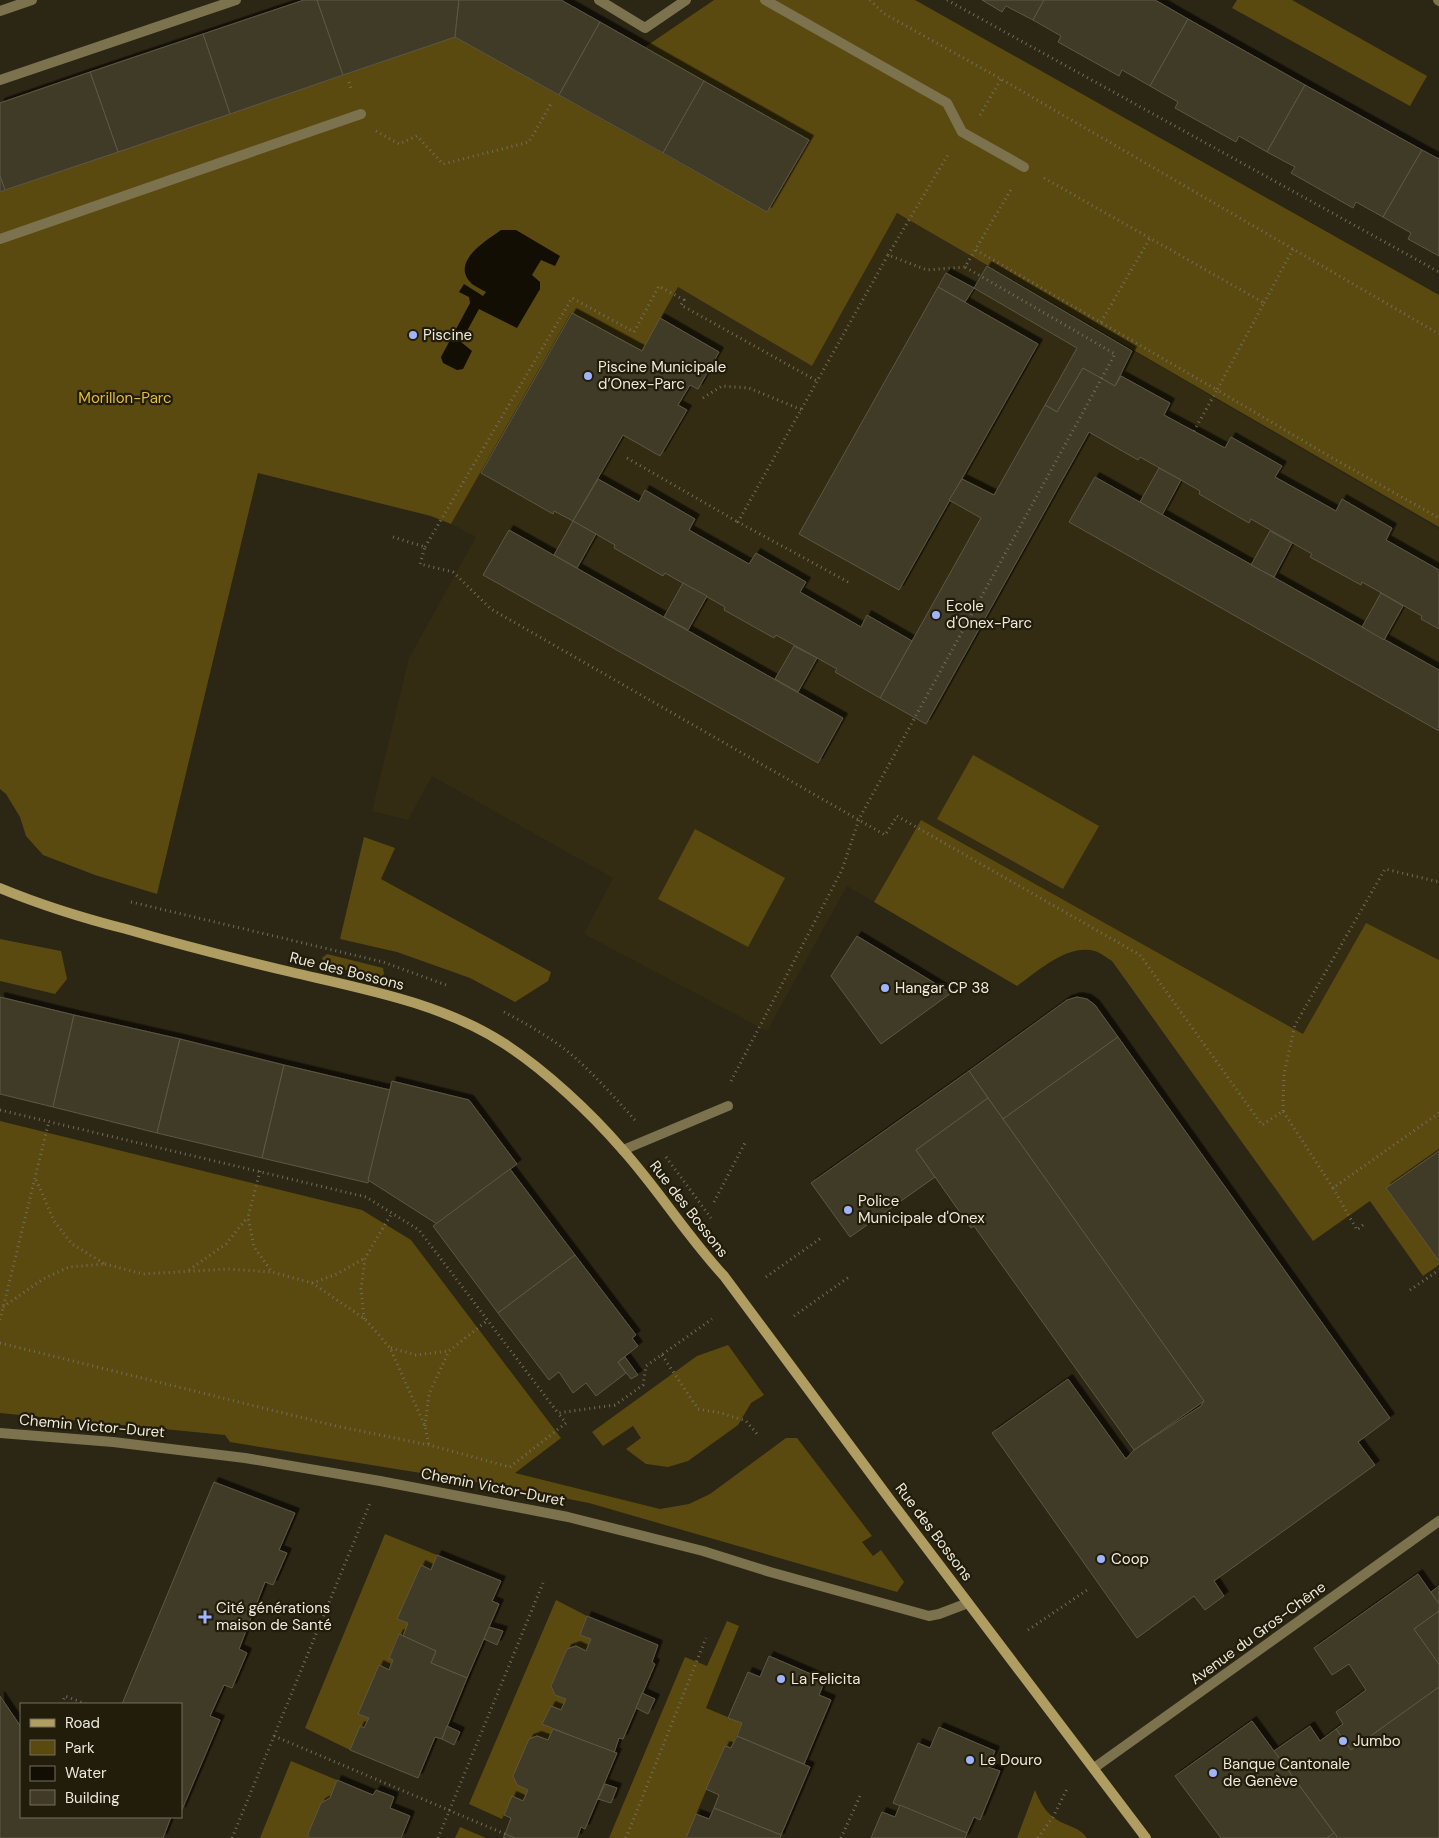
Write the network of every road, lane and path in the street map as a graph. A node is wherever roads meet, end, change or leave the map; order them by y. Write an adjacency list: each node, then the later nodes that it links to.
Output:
1 (32, 0): 8 (street)
2 (236, 0): 10 (street)
3 (599, 0): 4 (street)
4 (686, 0)
5 (766, 0): 15 (street)
6 (870, 0): 9 (path)
7 (947, 0): 23 (path)
8 (0, 11)
9 (1001, 79): 14 (path); 19 (path)
10 (0, 80)
11 (349, 82): 13 (path)
12 (552, 102): 13 (path)
13 (360, 114): 17 (street)
14 (977, 120)
15 (962, 132): 16 (street); 21 (path)
16 (1024, 167): 18 (path); 20 (path)
17 (0, 238)
18 (1150, 238): 24 (path); 25 (path)
19 (1293, 249): 24 (path); 26 (path)
20 (976, 250): 22 (path); 25 (path)
21 (888, 255): 22 (path); 27 (path)
22 (966, 267): 38 (path)
23 (1439, 272)
24 (1264, 303): 28 (path)
25 (1101, 322): 28 (path)
26 (1439, 334)
27 (817, 381): 30 (path); 36 (path)
28 (1217, 390): 31 (path); 33 (path)
29 (703, 398): 30 (path)
30 (802, 410): 34 (path)
31 (1194, 431)
32 (627, 458): 34 (path)
33 (1439, 518)
34 (738, 522): 37 (path)
35 (393, 537): 36 (path)
36 (425, 547): 38 (path)
37 (848, 582)
38 (859, 820): 41 (path); 44 (path)
39 (1439, 882): 44 (path)
40 (0, 888): 48 (street, Rue des Bossons)
41 (729, 1084)
42 (728, 1106): 48 (street)
43 (0, 1110): 46 (path)
44 (1283, 1111): 51 (path)
45 (1439, 1113): 51 (path)
46 (49, 1121): 49 (path); 50 (path)
47 (746, 1140): 52 (path)
48 (623, 1150): 85 (street, Rue des Bossons)
49 (260, 1171): 53 (path); 54 (path)
50 (35, 1177): 58 (path); 66 (path)
51 (1333, 1188): 55 (path)
52 (714, 1202)
53 (392, 1213): 57 (path); 71 (path)
54 (248, 1218): 60 (path); 61 (path)
55 (1363, 1225)
56 (821, 1238): 62 (path)
57 (365, 1258): 64 (path); 68 (path)
58 (105, 1264): 60 (path); 66 (path)
59 (1439, 1270): 65 (path)
60 (188, 1271): 61 (path)
61 (272, 1272): 64 (path)
62 (766, 1277)
63 (849, 1277): 67 (path)
64 (312, 1283): 68 (path)
65 (1410, 1290)
66 (3, 1307): 70 (path)
67 (794, 1316)
68 (364, 1319): 73 (path)
69 (712, 1319): 75 (path)
70 (0, 1320)
71 (488, 1320): 74 (path); 76 (path)
72 (0, 1343): 80 (path)
73 (390, 1348): 74 (path); 77 (path)
74 (449, 1351): 77 (path)
75 (662, 1354): 76 (path); 79 (path)
76 (558, 1413): 80 (path)
77 (425, 1426): 80 (path)
78 (0, 1433): 81 (street, Chemin Victor-Duret)
79 (757, 1434)
80 (429, 1445)
81 (380, 1481): 85 (street, Chemin Victor-Duret); 90 (path)
82 (1439, 1521): 91 (street, Avenue du Gros-Chêne)
83 (543, 1583): 94 (path)
84 (1087, 1590): 86 (path)
85 (968, 1602): 91 (street, Rue des Bossons)
86 (1028, 1630)
87 (706, 1638): 98 (path)
88 (62, 1703): 89 (path)
89 (83, 1703)
90 (274, 1736): 94 (path); 96 (path)
91 (1094, 1768): 101 (street, Rue des Bossons)
92 (1067, 1789): 100 (path)
93 (860, 1796): 99 (path)
94 (450, 1810): 95 (path); 97 (path)
95 (505, 1834)
96 (232, 1838)
97 (438, 1838)
98 (626, 1838)
99 (842, 1838)
100 (1038, 1838)
101 (1146, 1838)

